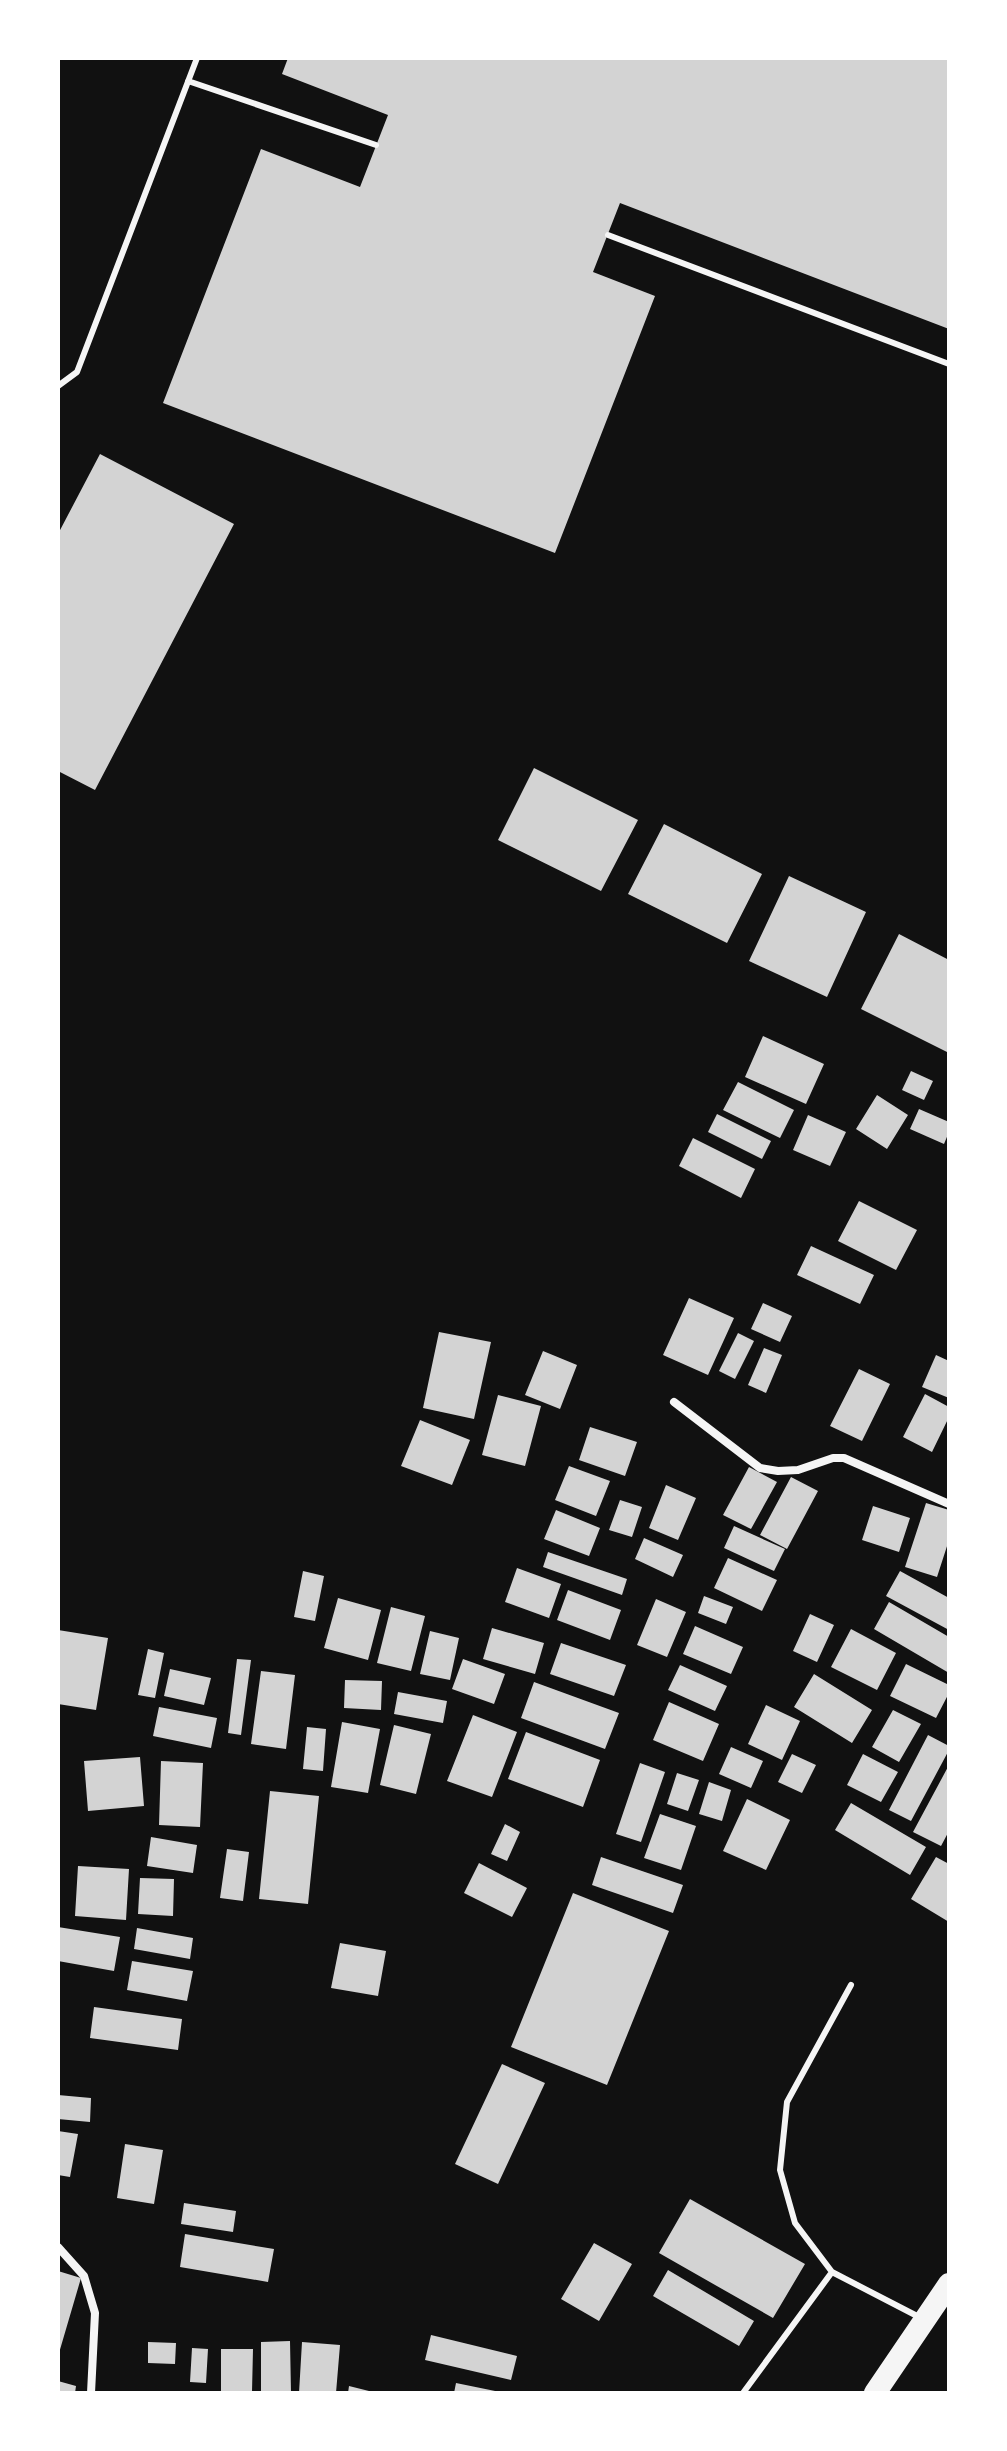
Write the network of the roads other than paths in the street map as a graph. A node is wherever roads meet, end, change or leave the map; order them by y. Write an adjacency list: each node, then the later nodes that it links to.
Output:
1 (197, 58): 2 (lane)
2 (188, 81): 3 (lane); 6 (lane)
3 (376, 145)
4 (608, 235): 5 (lane)
5 (949, 364)
6 (58, 386)
7 (674, 1402): 8 (street)
8 (949, 1504)
9 (851, 1985): 11 (lane)
10 (58, 2247): 14 (street)
11 (832, 2272): 13 (lane); 15 (lane)
12 (949, 2284): 13 (highway)
13 (924, 2319): 16 (highway)
14 (93, 2391)
15 (743, 2393)
16 (875, 2393)

